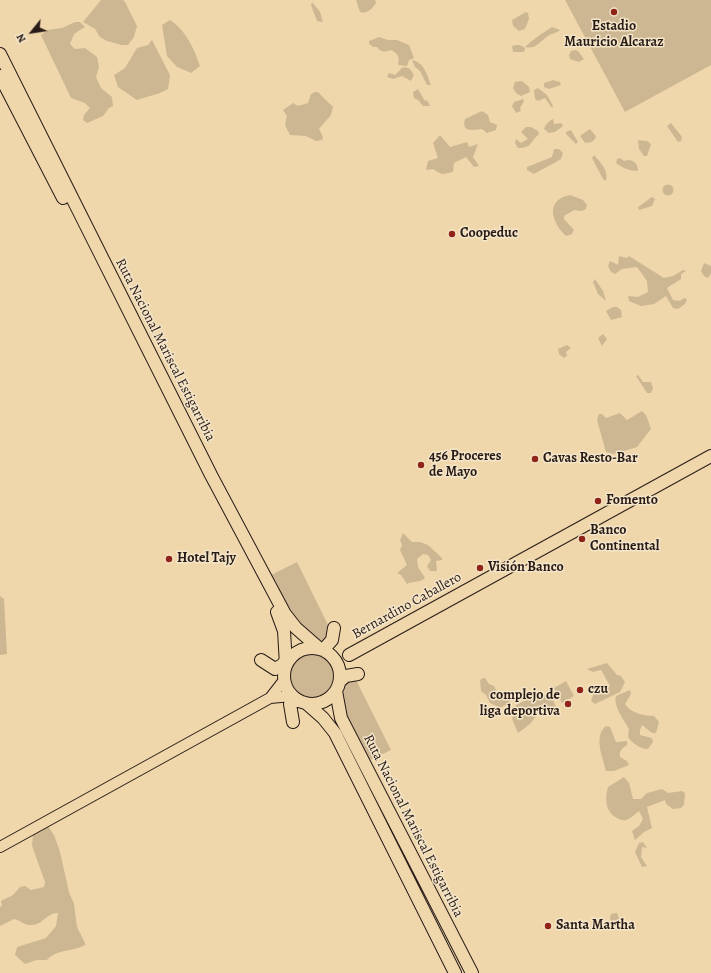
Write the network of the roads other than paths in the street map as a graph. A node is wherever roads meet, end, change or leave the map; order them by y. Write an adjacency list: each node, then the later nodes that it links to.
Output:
1 (0, 54): 5 (highway, Ruta Nacional Mariscal Estigarribia)
2 (0, 76): 8 (highway, Ruta Nacional Mariscal Estigarribia)
3 (711, 456): 6 (highway, Bernardino Caballero)
4 (334, 628): 5 (highway)
5 (323, 650): 6 (highway); 8 (highway); 11 (highway)
6 (349, 655): 11 (highway)
7 (261, 660): 8 (highway)
8 (286, 663): 10 (highway)
9 (358, 674): 11 (highway)
10 (284, 680): 12 (main road); 13 (highway)
11 (338, 683): 13 (highway); 17 (highway, Ruta Nacional Mariscal Estigarribia)
12 (270, 698): 13 (main road); 15 (main road)
13 (299, 700): 14 (highway); 16 (highway, Ruta Nacional Mariscal Estigarribia)
14 (293, 722)
15 (0, 847)
16 (455, 973)
17 (472, 973)

